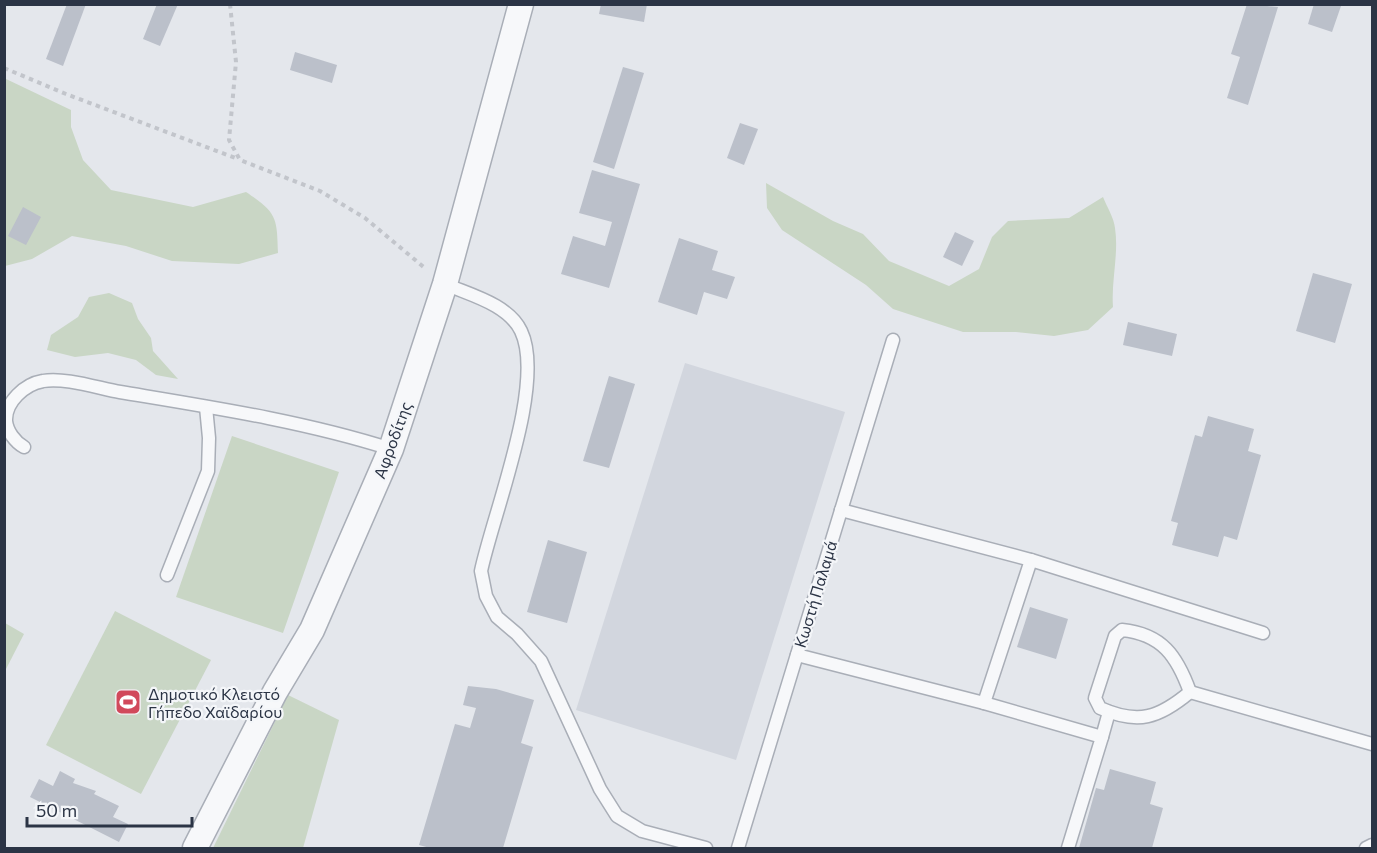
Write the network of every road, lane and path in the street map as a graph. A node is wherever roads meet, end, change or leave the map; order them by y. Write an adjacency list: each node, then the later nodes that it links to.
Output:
1 (230, 4): 4 (path)
2 (521, 4): 5 (street, Αφροδίτης)
3 (4, 68): 4 (path)
4 (240, 160): 5 (path)
5 (445, 284): 9 (street, Αφροδίτης); 22 (lane)
6 (893, 340): 10 (lane, Κωστή Παλαμά)
7 (206, 407): 8 (lane); 9 (lane); 12 (lane)
8 (24, 447)
9 (391, 449): 21 (street, Αφροδίτης)
10 (841, 510): 11 (lane); 14 (lane, Κωστή Παλαμά)
11 (1031, 560): 13 (lane); 16 (lane)
12 (167, 575)
13 (1263, 633)
14 (797, 655): 16 (lane); 23 (lane, Κωστή Παλαμά)
15 (1190, 692): 17 (lane); 17 (lane); 19 (lane)
16 (984, 703): 18 (lane)
17 (1109, 712): 18 (lane)
18 (1102, 737): 24 (lane)
19 (1372, 744)
20 (1372, 845): 25 (lane)
21 (195, 849)
22 (706, 849)
23 (738, 849)
24 (1068, 849)
25 (1366, 849)

